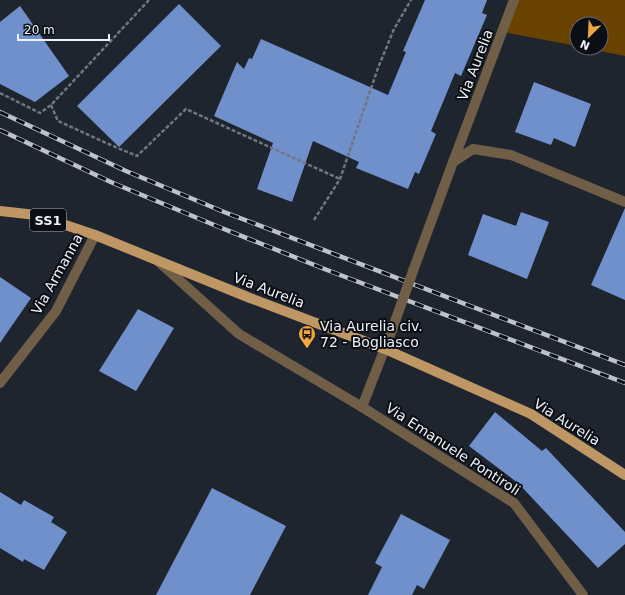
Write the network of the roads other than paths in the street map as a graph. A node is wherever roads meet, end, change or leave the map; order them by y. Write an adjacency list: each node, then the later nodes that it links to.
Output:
1 (514, 0): 2 (street, Via Aurelia)
2 (453, 162): 3 (street); 7 (street, Via Aurelia, bridge)
3 (625, 202)
4 (0, 211): 5 (main road, Via Aurelia / SS1)
5 (95, 235): 6 (main road, Via Aurelia / SS1); 8 (street, Via Armanna)
6 (156, 260): 7 (main road, Via Aurelia / SS1); 9 (street, Via Emanuele Pontiroli)
7 (385, 349): 9 (street); 10 (main road, Via Aurelia / SS1)
8 (0, 383)
9 (362, 407): 11 (street, Via Emanuele Pontiroli)
10 (625, 475)
11 (583, 595)

